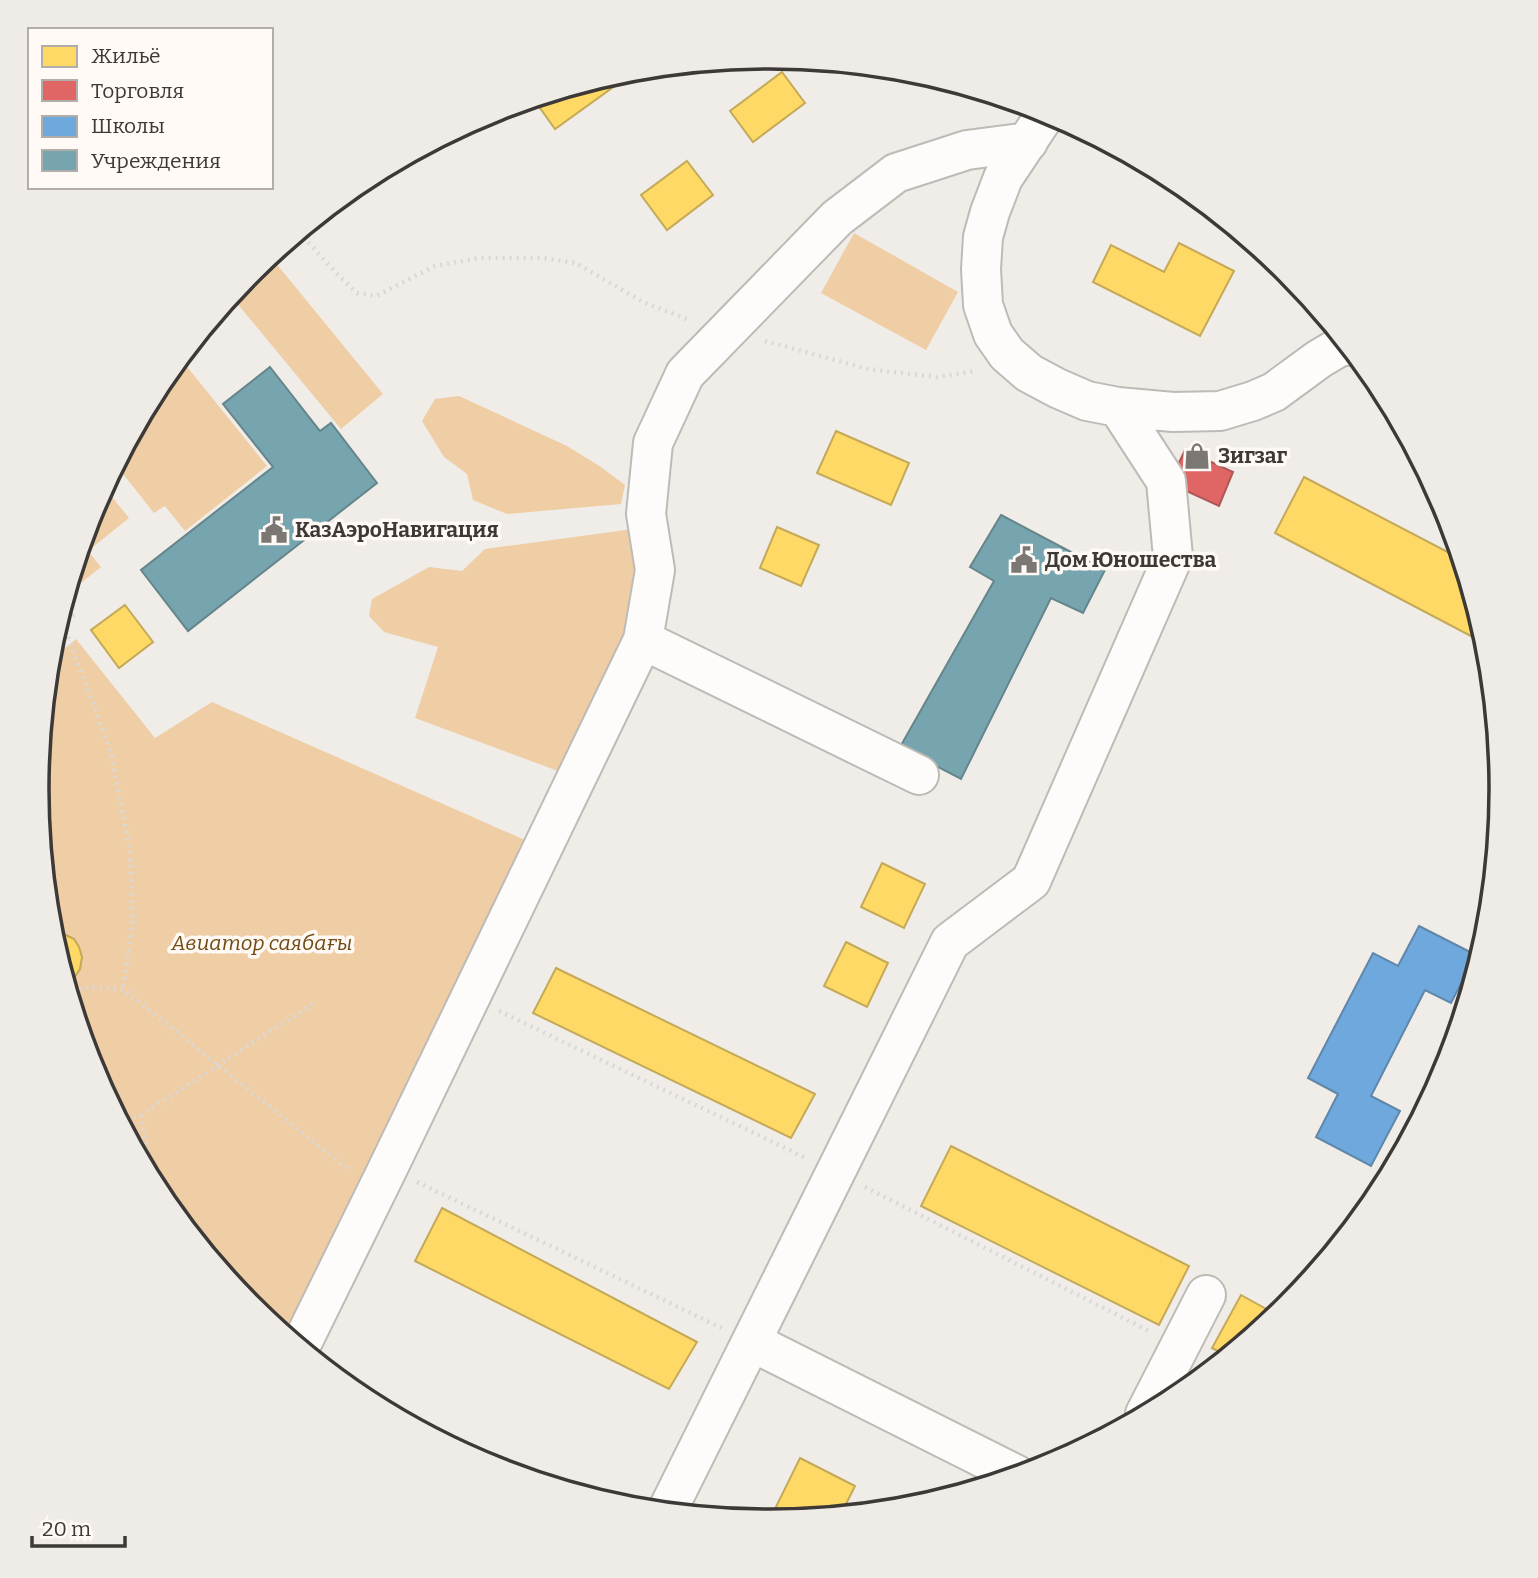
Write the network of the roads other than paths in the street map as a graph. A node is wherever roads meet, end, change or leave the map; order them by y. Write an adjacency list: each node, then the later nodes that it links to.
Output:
1 (1037, 127): 3 (street); 4 (street)
2 (1338, 348): 3 (street)
3 (1118, 407): 8 (street)
4 (643, 640): 5 (street); 7 (street)
5 (919, 775)
6 (1206, 1295): 9 (street)
7 (304, 1338)
8 (751, 1342): 10 (street); 11 (street)
9 (1153, 1398)
10 (1005, 1469)
11 (671, 1502)

